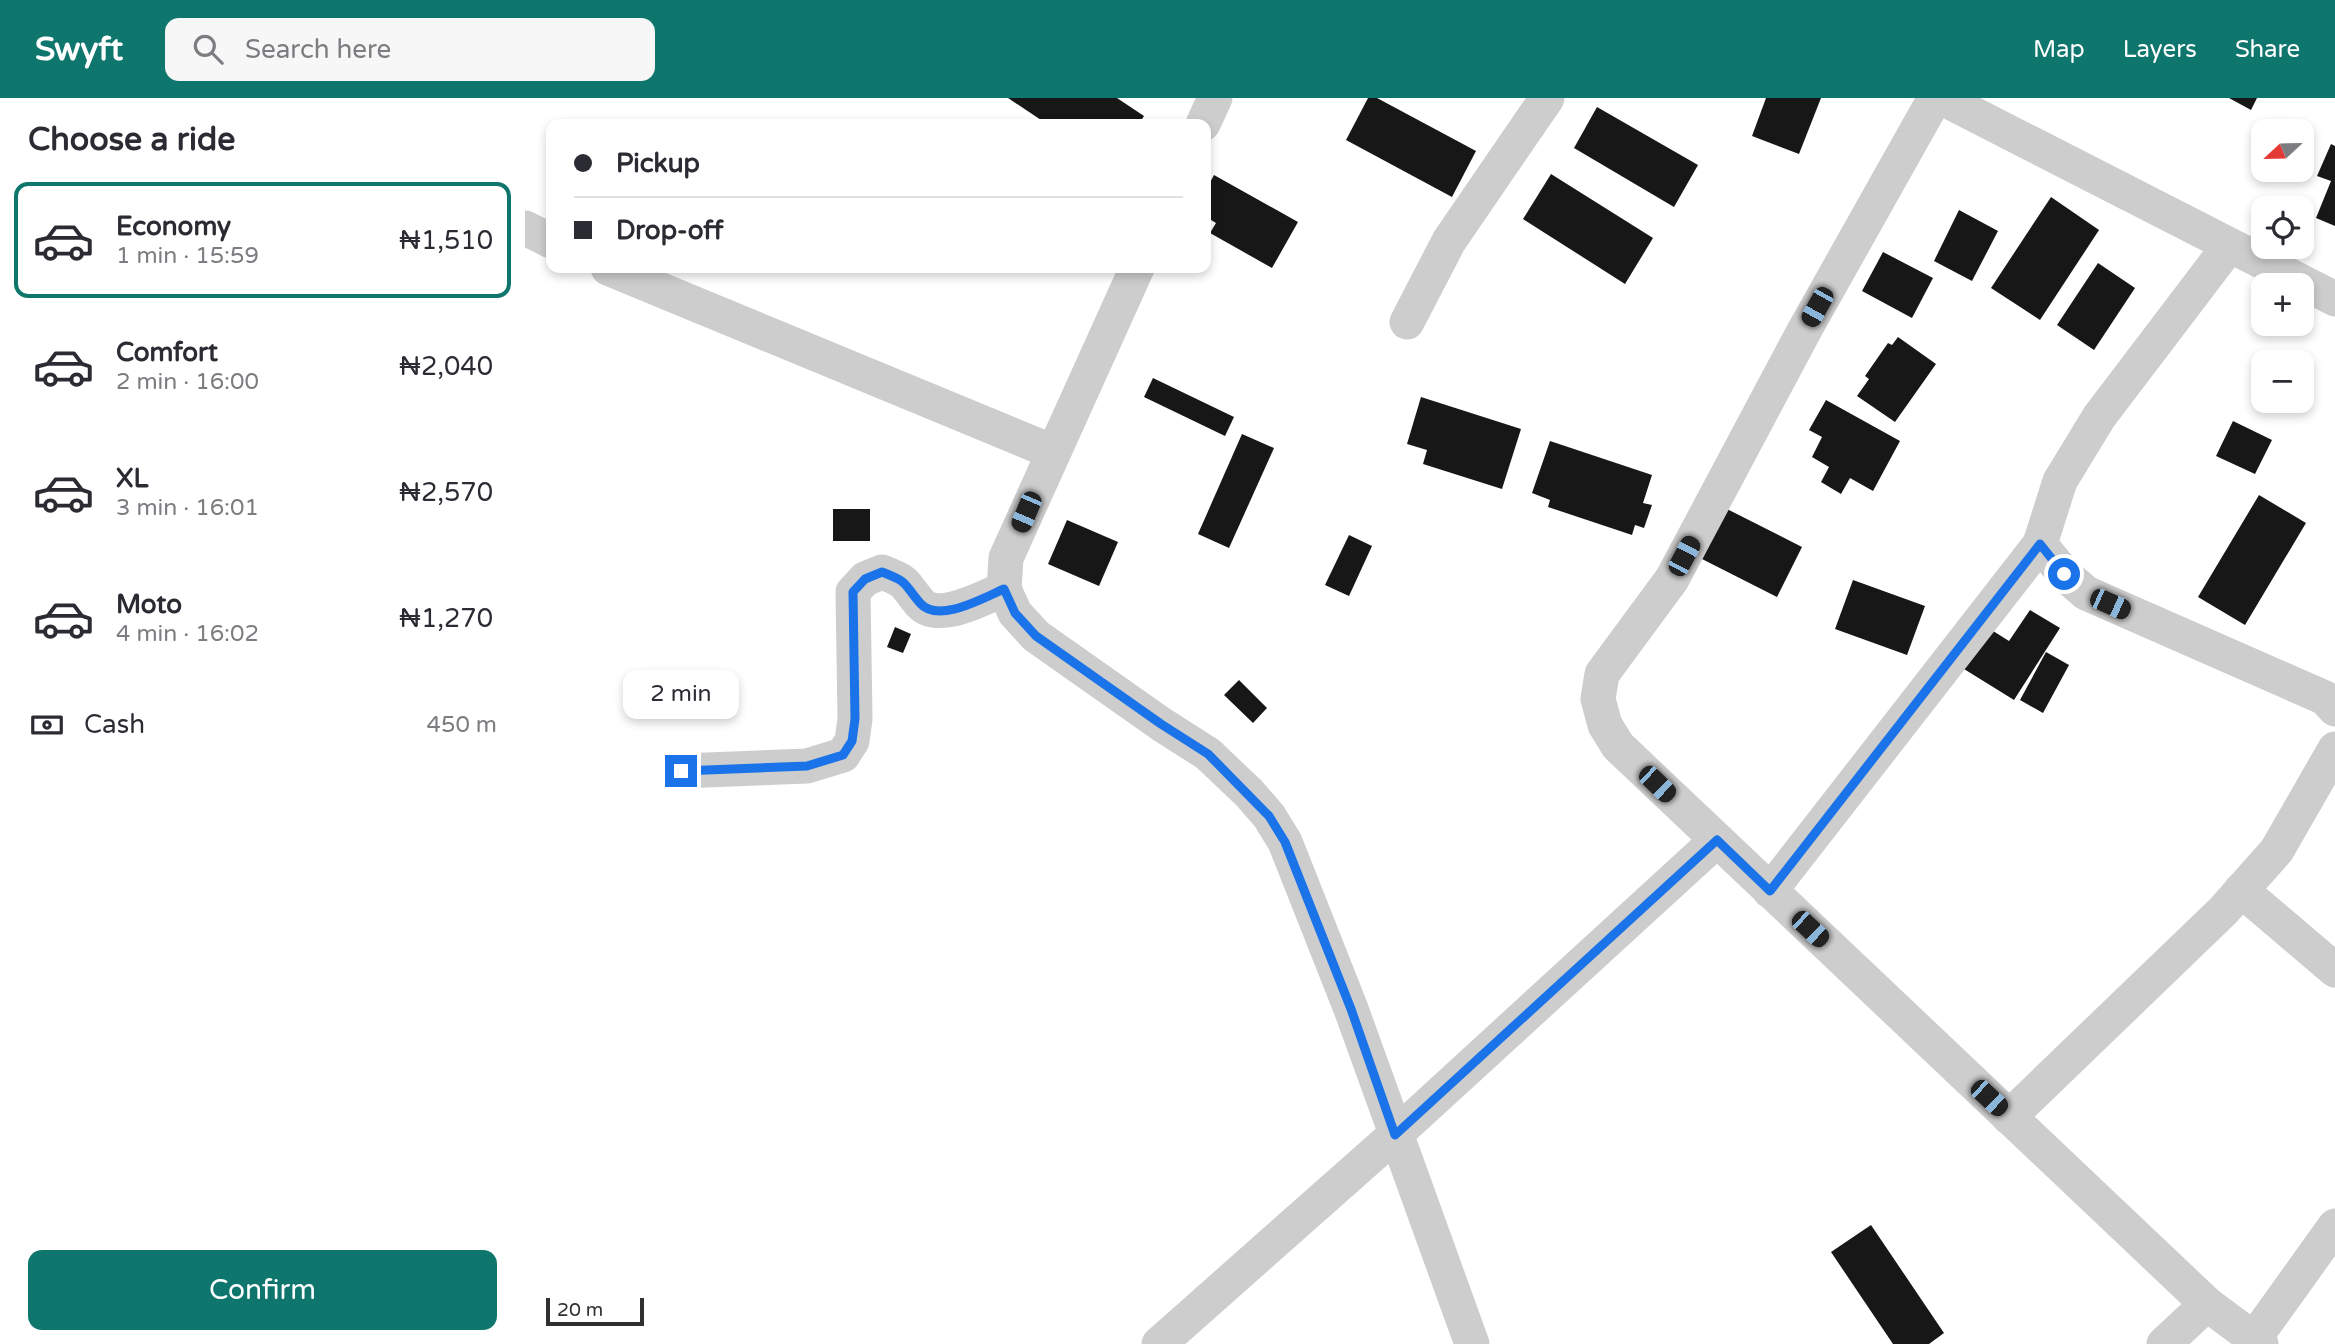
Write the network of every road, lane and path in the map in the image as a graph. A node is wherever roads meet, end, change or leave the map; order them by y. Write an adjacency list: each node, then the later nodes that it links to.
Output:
1 (1215, 98): 5 (street)
2 (1547, 98): 12 (street)
3 (1935, 98): 19 (street)
4 (1942, 98): 8 (street)
5 (1205, 119)
6 (525, 228): 7 (street)
7 (546, 238)
8 (2229, 246): 11 (street); 14 (street)
9 (620, 273): 13 (street)
10 (1135, 273): 13 (street)
11 (2335, 299)
12 (1407, 322)
13 (1053, 452): 15 (street)
14 (2040, 544): 16 (street); 21 (street)
15 (1004, 589): 18 (street); 24 (street)
16 (2335, 709)
17 (2335, 749): 20 (street)
18 (681, 771)
19 (1717, 840): 21 (street); 24 (street)
20 (2241, 890): 22 (street); 23 (street)
21 (1770, 891): 23 (street)
22 (2335, 970)
23 (2009, 1117): 26 (street)
24 (1395, 1135): 28 (street); 29 (street)
25 (2335, 1226): 27 (street)
26 (2207, 1304): 27 (street); 30 (street)
27 (2257, 1341)
28 (1159, 1344)
29 (1472, 1344)
30 (2164, 1344)

